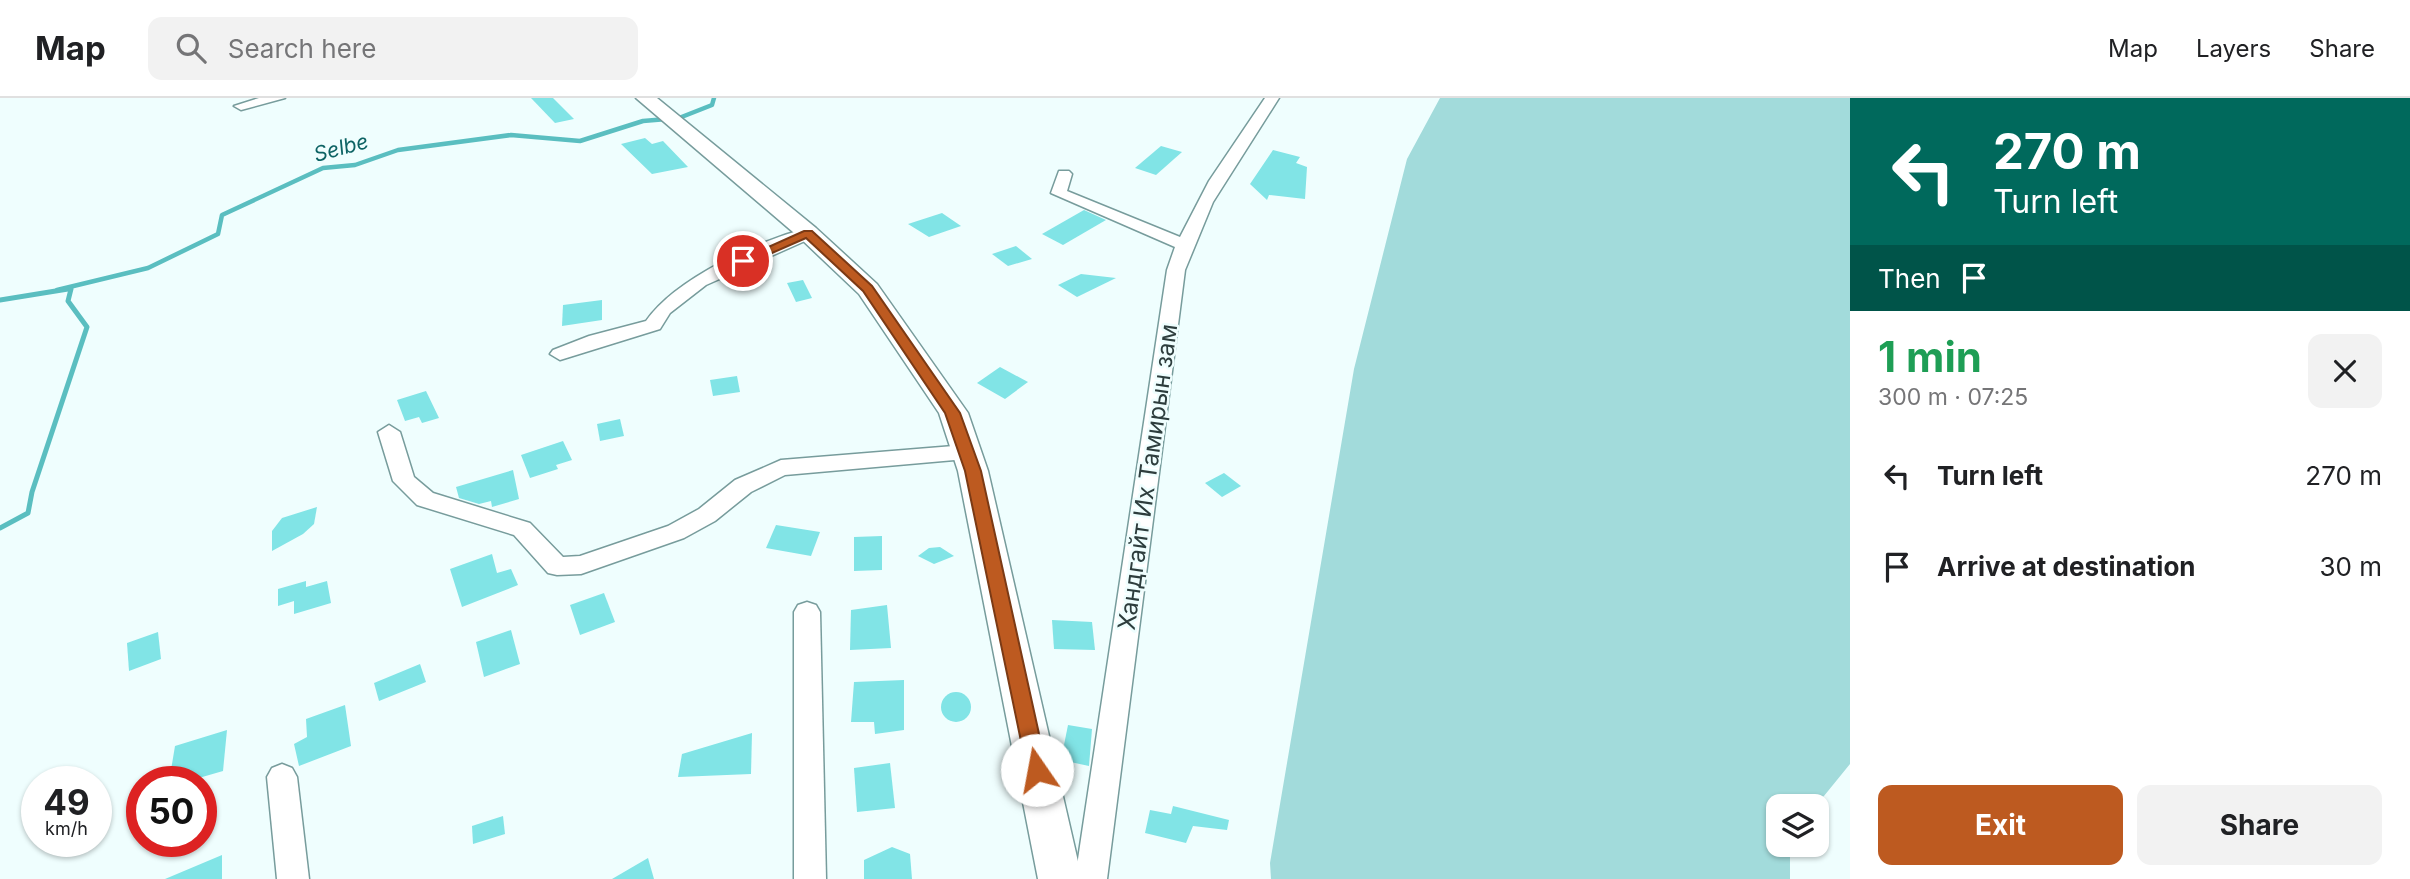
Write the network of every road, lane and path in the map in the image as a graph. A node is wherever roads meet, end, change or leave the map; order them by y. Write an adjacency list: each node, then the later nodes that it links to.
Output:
1 (278, 98): 3 (street)
2 (1272, 98): 7 (street, Хандгайт Их Тамирын зам)
3 (241, 106)
4 (661, 110): 6 (main road)
5 (1064, 174): 7 (street)
6 (808, 233): 8 (street); 10 (main road)
7 (1183, 244): 16 (street, Хандгайт Их Тамирын зам)
8 (560, 354)
9 (389, 432): 10 (street)
10 (966, 452): 15 (main road)
11 (807, 612): 14 (street)
12 (282, 777): 13 (street)
13 (293, 879)
14 (810, 879)
15 (1060, 879)
16 (1091, 879)

